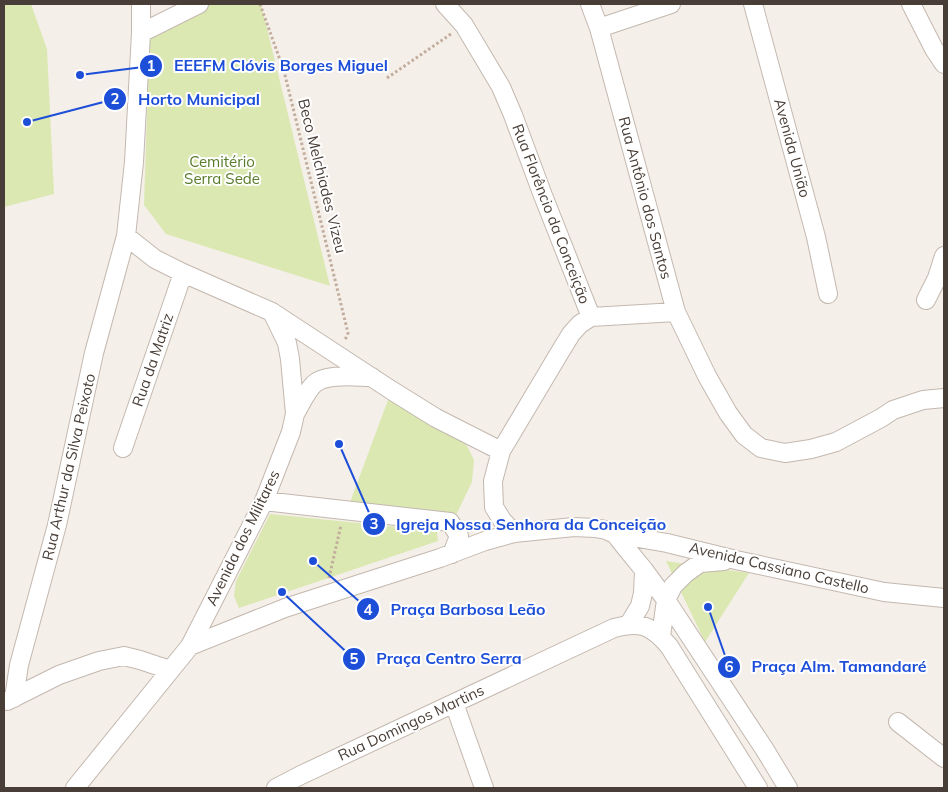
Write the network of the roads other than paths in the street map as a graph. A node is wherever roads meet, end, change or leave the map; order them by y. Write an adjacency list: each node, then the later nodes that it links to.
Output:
1 (141, 4): 9 (street, Rua Arthur da Silva Peixoto)
2 (445, 4): 19 (street, Rua Florêncio da Conceição)
3 (590, 4): 8 (street, Rua Antônio dos Santos)
4 (671, 4): 8 (street)
5 (753, 4): 15 (street, Avenida União)
6 (911, 4): 10 (street)
7 (191, 6): 9 (street)
8 (598, 28): 18 (street, Rua Antônio dos Santos)
9 (141, 33): 12 (street, Rua Arthur da Silva Peixoto)
10 (939, 46): 11 (street)
11 (944, 64)
12 (126, 236): 14 (street); 37 (street, Rua Arthur da Silva Peixoto)
13 (944, 256): 16 (street)
14 (183, 273): 17 (street); 23 (street, Rua da Matriz)
15 (828, 294)
16 (926, 300)
17 (272, 312): 20 (street); 22 (street, Avenida dos Militares)
18 (676, 312): 19 (street); 21 (street, Rua Antônio dos Santos)
19 (592, 317): 24 (street, Rua Florêncio da Conceição)
20 (372, 377): 22 (street); 24 (street)
21 (944, 398)
22 (295, 414): 25 (street, Avenida dos Militares)
23 (123, 448)
24 (501, 451): 26 (street, Rua Florêncio da Conceição)
25 (264, 501): 28 (street); 35 (street, Avenida dos Militares)
26 (514, 533): 27 (street, Avenida Cassiano Castello); 28 (street, Avenida Cassiano Castello)
27 (615, 534): 29 (street, Avenida Cassiano Castello); 30 (street)
28 (452, 554): 35 (street, Avenida Cassiano Castello)
29 (736, 560): 31 (street, Avenida Cassiano Castello); 32 (street)
30 (644, 570): 32 (street); 33 (street)
31 (944, 598)
32 (666, 600): 34 (street); 40 (street)
33 (629, 624): 34 (street); 38 (street, Rua Domingos Martins)
34 (661, 636): 42 (street)
35 (190, 646): 36 (street, Avenida dos Militares)
36 (170, 670): 37 (street); 43 (street, Avenida dos Militares)
37 (9, 700)
38 (454, 702): 44 (street, Rua Domingos Martins); 45 (street)
39 (898, 722): 41 (street)
40 (765, 750): 42 (street); 47 (street)
41 (944, 758)
42 (742, 764): 46 (street)
43 (75, 788)
44 (276, 788)
45 (484, 788)
46 (758, 788)
47 (788, 788)

